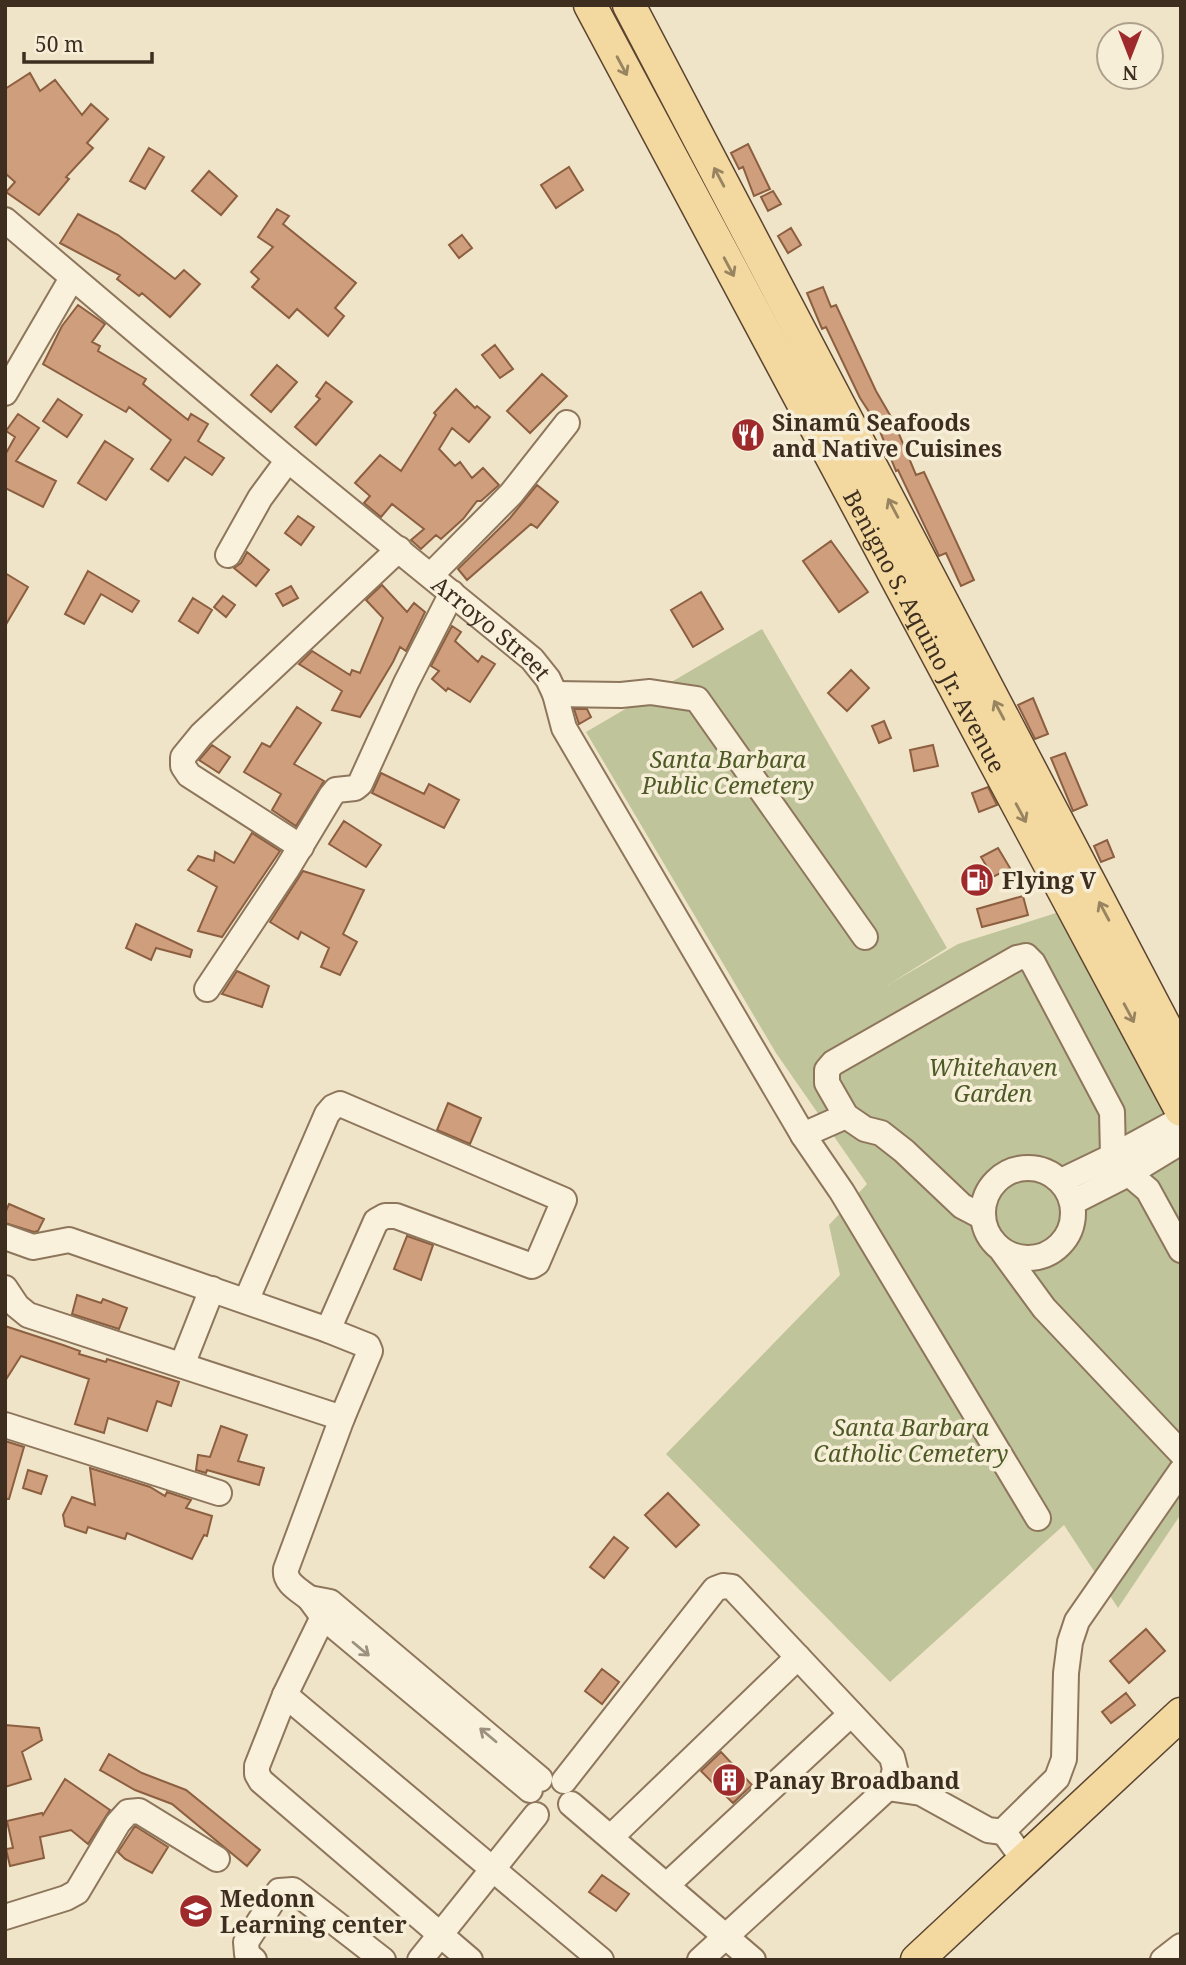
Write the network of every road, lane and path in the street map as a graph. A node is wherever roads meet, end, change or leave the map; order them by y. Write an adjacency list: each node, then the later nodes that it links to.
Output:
1 (590, 5): 5 (main road, Benigno S. Aquino Jr. Avenue, one-way to 5)
2 (629, 5): 3 (main road, Benigno S. Aquino Jr. Avenue, one-way to 2)
3 (738, 212): 5 (main road); 18 (main road, Benigno S. Aquino Jr. Avenue, one-way to 3)
4 (5, 220): 6 (street, Arroyo Street)
5 (707, 226): 19 (main road, Benigno S. Aquino Jr. Avenue, one-way to 19)
6 (72, 278): 7 (street); 9 (street, Arroyo Street)
7 (5, 393)
8 (567, 422): 12 (street)
9 (288, 460): 10 (street, Arroyo Street); 11 (street)
10 (399, 549): 12 (street, Arroyo Street); 15 (street)
11 (228, 555)
12 (430, 575): 13 (street, Arroyo Street)
13 (452, 593): 14 (street, Arroyo Street); 15 (street)
14 (555, 694): 16 (street); 22 (street, Arroyo Street)
15 (301, 847): 17 (street)
16 (865, 937)
17 (206, 989)
18 (1181, 1057)
19 (1181, 1110)
20 (845, 1116): 22 (street); 24 (street); 26 (street)
21 (1181, 1119): 24 (street)
22 (803, 1135): 40 (street, Arroyo Street)
23 (1181, 1142): 24 (street)
24 (1122, 1164): 25 (street); 28 (street)
25 (1067, 1191): 26 (street); 29 (street)
26 (983, 1217): 29 (street)
27 (5, 1237): 31 (street)
28 (1181, 1250)
29 (1003, 1252): 37 (street)
30 (5, 1288): 34 (street)
31 (212, 1290): 32 (street); 34 (street)
32 (246, 1301): 33 (street); 33 (street)
33 (328, 1330): 35 (street)
34 (182, 1365): 35 (street)
35 (342, 1418): 41 (street)
36 (5, 1425): 39 (street)
37 (1181, 1453)
38 (1181, 1471): 48 (street)
39 (219, 1493)
40 (1038, 1518)
41 (322, 1606): 43 (street); 47 (street)
42 (798, 1657): 44 (street); 47 (street); 49 (street)
43 (285, 1695): 52 (street); 55 (street)
44 (851, 1714): 46 (street); 53 (street)
45 (1181, 1714): 51 (main road)
46 (887, 1788): 48 (street); 57 (street)
47 (553, 1794): 49 (street); 52 (street); 57 (street)
48 (1003, 1832): 51 (street)
49 (611, 1837): 53 (street)
50 (218, 1859): 54 (street)
51 (1024, 1860): 64 (main road)
52 (492, 1869): 55 (street); 62 (street)
53 (667, 1885): 57 (street)
54 (5, 1917)
55 (441, 1935): 60 (street); 61 (street)
56 (1181, 1946): 65 (street)
57 (718, 1951): 63 (street)
58 (254, 1960): 59 (street)
59 (383, 1960)
60 (420, 1960)
61 (470, 1960)
62 (601, 1960)
63 (753, 1960)
64 (917, 1960)
65 (1163, 1960)

